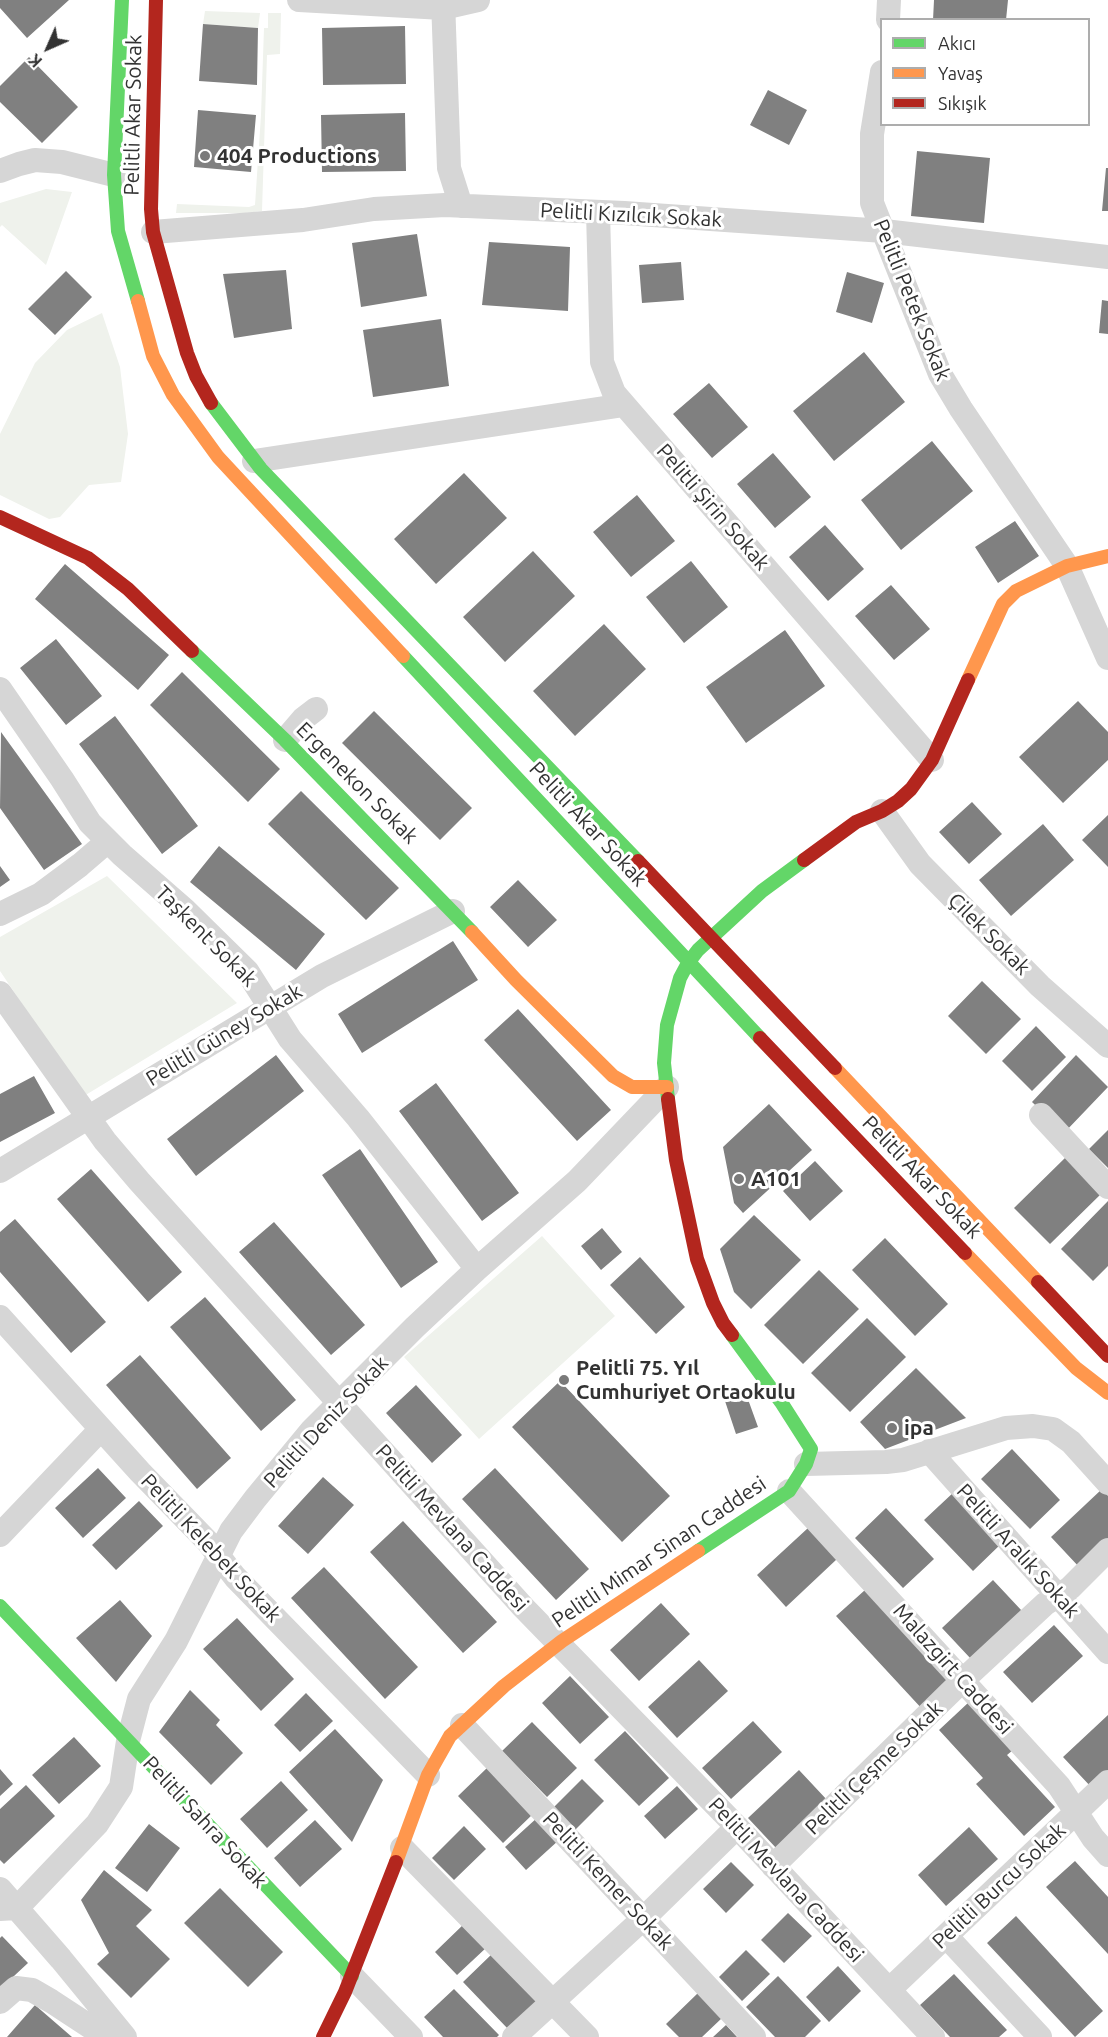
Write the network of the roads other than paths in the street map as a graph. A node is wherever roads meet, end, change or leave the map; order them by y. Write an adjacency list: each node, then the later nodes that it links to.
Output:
1 (122, 0): 10 (main road, Pelitli Akar Sokak)
2 (156, 0): 14 (main road, Pelitli Akar Sokak)
3 (299, 0): 6 (street)
4 (478, 0): 6 (street)
5 (889, 0): 7 (street)
6 (443, 4): 11 (street)
7 (888, 18)
8 (880, 84): 13 (street, Pelitli Petek Sokak)
9 (0, 171): 10 (street)
10 (114, 175): 14 (main road, Pelitli Akar Sokak)
11 (461, 206): 12 (street, Pelitli Kızılcık Sokak); 14 (street, Pelitli Kızılcık Sokak)
12 (598, 212): 13 (street, Pelitli Kızılcık Sokak); 16 (street, Pelitli Şirin Sokak)
13 (884, 231): 15 (street, Pelitli Kızılcık Sokak); 20 (street, Pelitli Petek Sokak)
14 (135, 232): 17 (main road, Pelitli Akar Sokak); 31 (main road, Pelitli Akar Sokak)
15 (1108, 257)
16 (624, 405): 17 (street); 25 (street, Pelitli Şirin Sokak)
17 (254, 461): 30 (main road, Pelitli Akar Sokak)
18 (0, 517): 24 (main road, Ergenekon Sokak)
19 (1108, 556): 20 (main road)
20 (1067, 566): 21 (street, Pelitli Petek Sokak); 25 (main road)
21 (1108, 658)
22 (0, 689): 27 (street, Taşkent Sokak)
23 (316, 709): 24 (street)
24 (285, 740): 28 (main road, Ergenekon Sokak)
25 (932, 760): 26 (main road)
26 (882, 811): 30 (main road); 34 (street, Çilek Sokak)
27 (108, 841): 29 (street); 33 (street, Taşkent Sokak)
28 (453, 911): 33 (street, Pelitli Güney Sokak); 35 (main road, Ergenekon Sokak)
29 (0, 914)
30 (712, 938): 31 (main road); 42 (main road, Pelitli Akar Sokak)
31 (688, 963): 35 (main road); 43 (main road, Pelitli Akar Sokak)
32 (0, 993): 37 (street, Pelitli Mevlana Caddesi)
33 (271, 1007): 37 (street, Pelitli Güney Sokak); 40 (street, Taşkent Sokak)
34 (1108, 1046)
35 (667, 1087): 40 (street, Pelitli Deniz Sokak); 47 (main road)
36 (1041, 1115): 39 (street)
37 (88, 1117): 38 (street, Pelitli Güney Sokak); 44 (street, Pelitli Mevlana Caddesi)
38 (0, 1171)
39 (1108, 1187)
40 (477, 1269): 44 (street, Pelitli Deniz Sokak)
41 (0, 1317): 45 (street, Pelitli Kelebek Sokak)
42 (1108, 1356)
43 (1108, 1393)
44 (339, 1403): 52 (street, Pelitli Deniz Sokak); 55 (street, Pelitli Mevlana Caddesi)
45 (101, 1429): 50 (street); 52 (street, Pelitli Kelebek Sokak)
46 (929, 1451): 47 (street); 48 (street); 53 (street, Pelitli Aralık Sokak)
47 (806, 1464): 49 (main road, Pelitli Mimar Sinan Caddesi)
48 (1108, 1483)
49 (789, 1491): 55 (main road, Pelitli Mimar Sinan Caddesi); 57 (street, Malazgirt Caddesi)
50 (0, 1535)
51 (1108, 1550): 53 (street, Pelitli Çeşme Sokak)
52 (219, 1557): 59 (street, Pelitli Deniz Sokak); 60 (street, Pelitli Kelebek Sokak)
53 (1058, 1596): 56 (street, Pelitli Aralık Sokak); 57 (street, Pelitli Çeşme Sokak)
54 (0, 1606): 59 (main road, Pelitli Sahra Sokak)
55 (559, 1644): 58 (main road, Pelitli Mimar Sinan Caddesi); 63 (street, Pelitli Mevlana Caddesi)
56 (1108, 1652)
57 (963, 1680): 62 (street, Malazgirt Caddesi); 66 (street, Pelitli Çeşme Sokak)
58 (462, 1725): 60 (main road, Pelitli Mimar Sinan Caddesi); 69 (street, Pelitli Kemer Sokak)
59 (128, 1741): 68 (street, Pelitli Deniz Sokak); 71 (main road, Pelitli Sahra Sokak)
60 (428, 1775): 64 (main road, Pelitli Mimar Sinan Caddesi)
61 (1108, 1782): 62 (street, Pelitli Burcu Sokak)
62 (1077, 1812): 65 (street, Malazgirt Caddesi); 70 (street, Pelitli Burcu Sokak)
63 (737, 1827): 66 (street, Pelitli Mevlana Caddesi); 69 (street)
64 (402, 1848): 71 (main road, Pelitli Mimar Sinan Caddesi); 73 (street)
65 (1108, 1854)
66 (773, 1866): 72 (street, Pelitli Mevlana Caddesi)
67 (0, 1889): 68 (street)
68 (8, 1908): 77 (street)
69 (644, 1918): 73 (street); 82 (street, Pelitli Kemer Sokak)
70 (946, 1936): 72 (street, Pelitli Burcu Sokak); 75 (street)
71 (351, 1976): 78 (main road, Pelitli Mimar Sinan Caddesi); 79 (street, Pelitli Sahra Sokak)
72 (889, 1990): 83 (street, Pelitli Mevlana Caddesi)
73 (552, 2001): 80 (street); 81 (street)
74 (0, 2002): 76 (street)
75 (1032, 2034)
76 (106, 2037)
77 (125, 2037)
78 (323, 2037)
79 (411, 2037)
80 (514, 2037)
81 (587, 2037)
82 (754, 2037)
83 (933, 2037)

